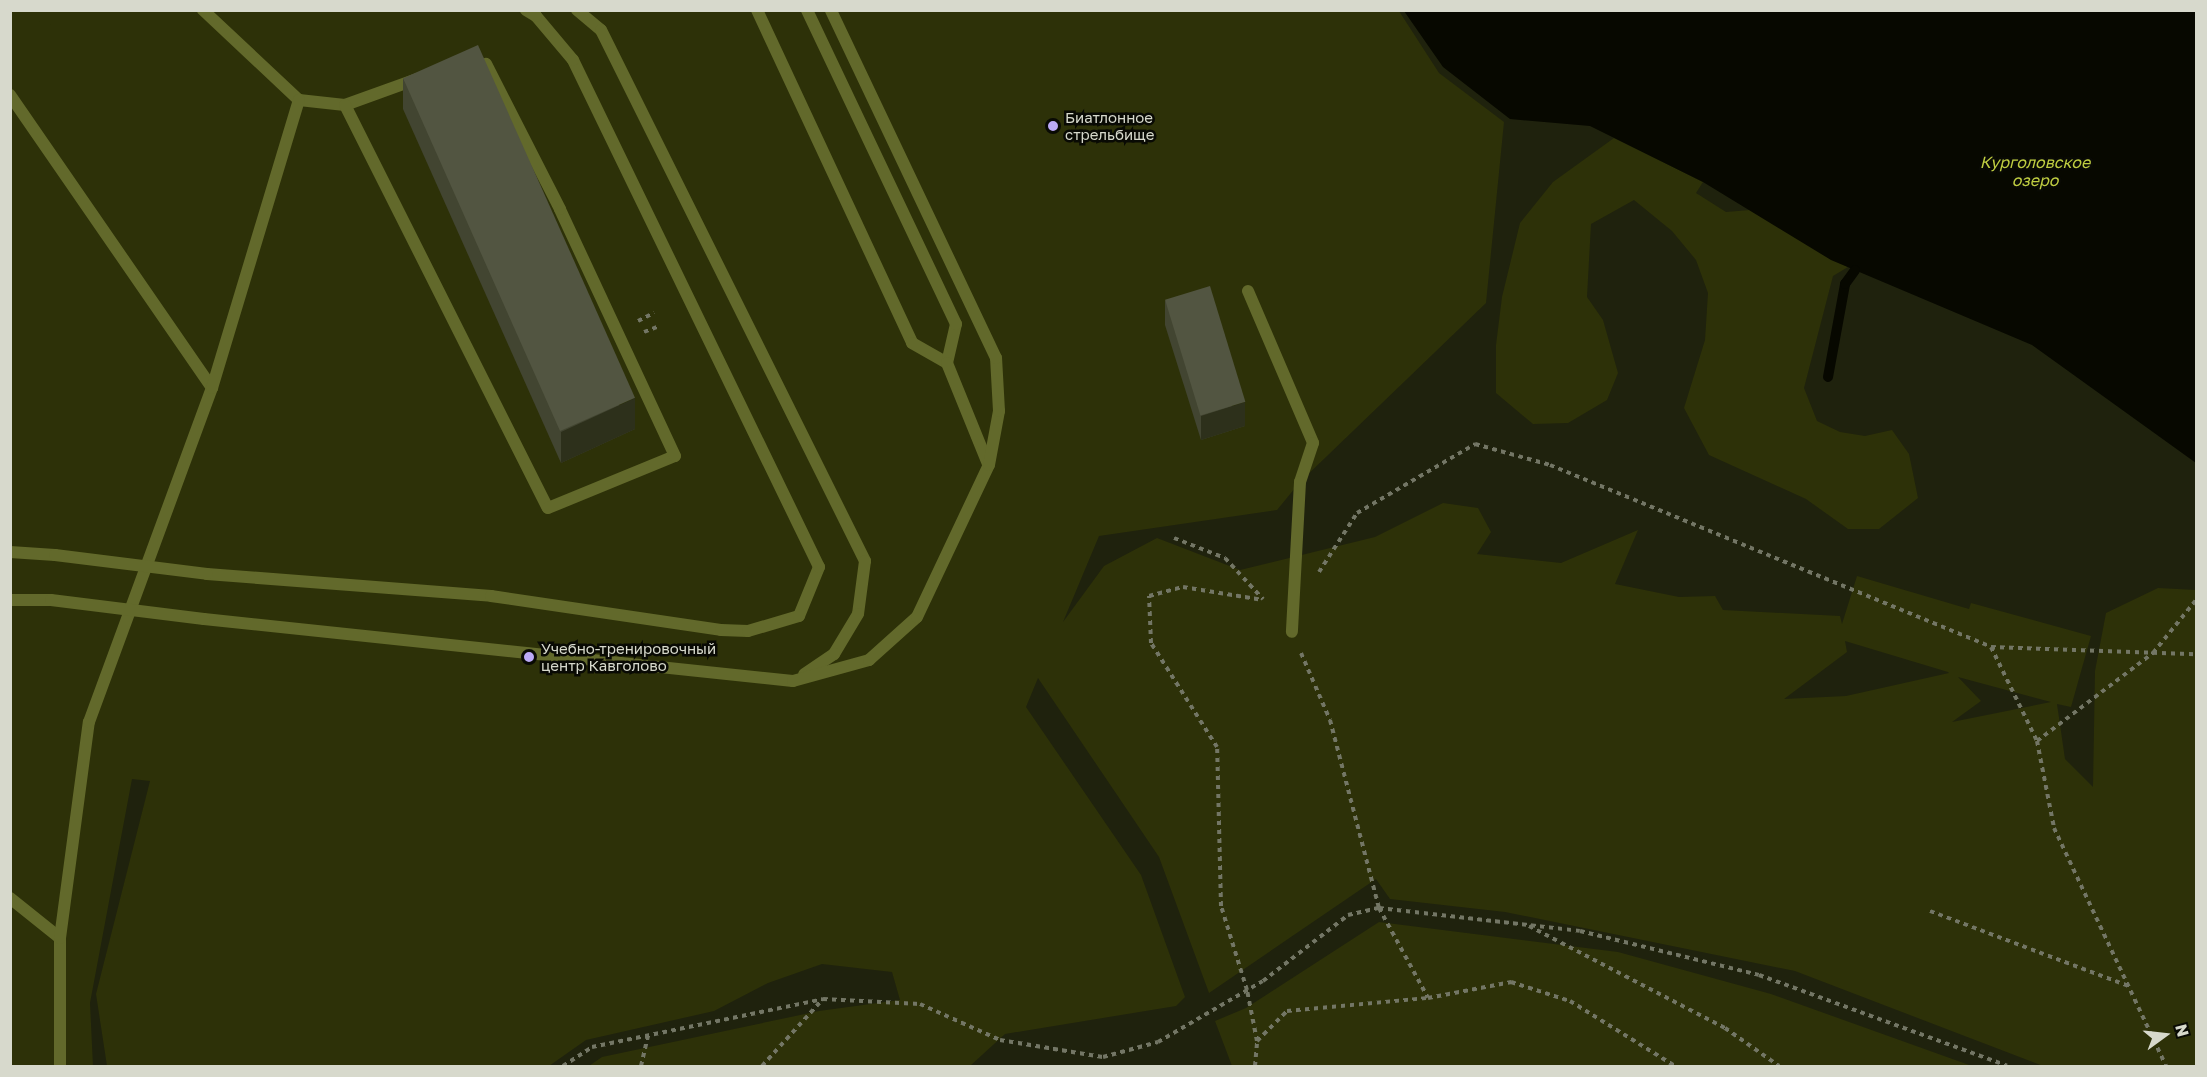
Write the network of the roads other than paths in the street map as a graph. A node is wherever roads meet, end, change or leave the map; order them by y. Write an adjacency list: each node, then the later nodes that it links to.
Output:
1 (203, 10): 10 (lane)
2 (526, 10): 16 (lane, bridge)
3 (577, 10): 19 (lane)
4 (757, 10): 13 (lane)
5 (807, 10): 13 (lane)
6 (831, 10): 15 (lane)
7 (471, 60): 11 (lane)
8 (429, 75): 11 (lane)
9 (10, 95): 14 (lane)
10 (299, 100): 11 (lane); 14 (lane)
11 (345, 105)
12 (1248, 291): 18 (lane)
13 (947, 363): 15 (lane)
14 (212, 388): 21 (lane)
15 (988, 465): 19 (lane)
16 (10, 552)
17 (10, 600): 19 (lane, bridge)
18 (1292, 632)
19 (793, 681)
20 (10, 898): 21 (lane)
21 (60, 938): 22 (lane)
22 (60, 1066)

